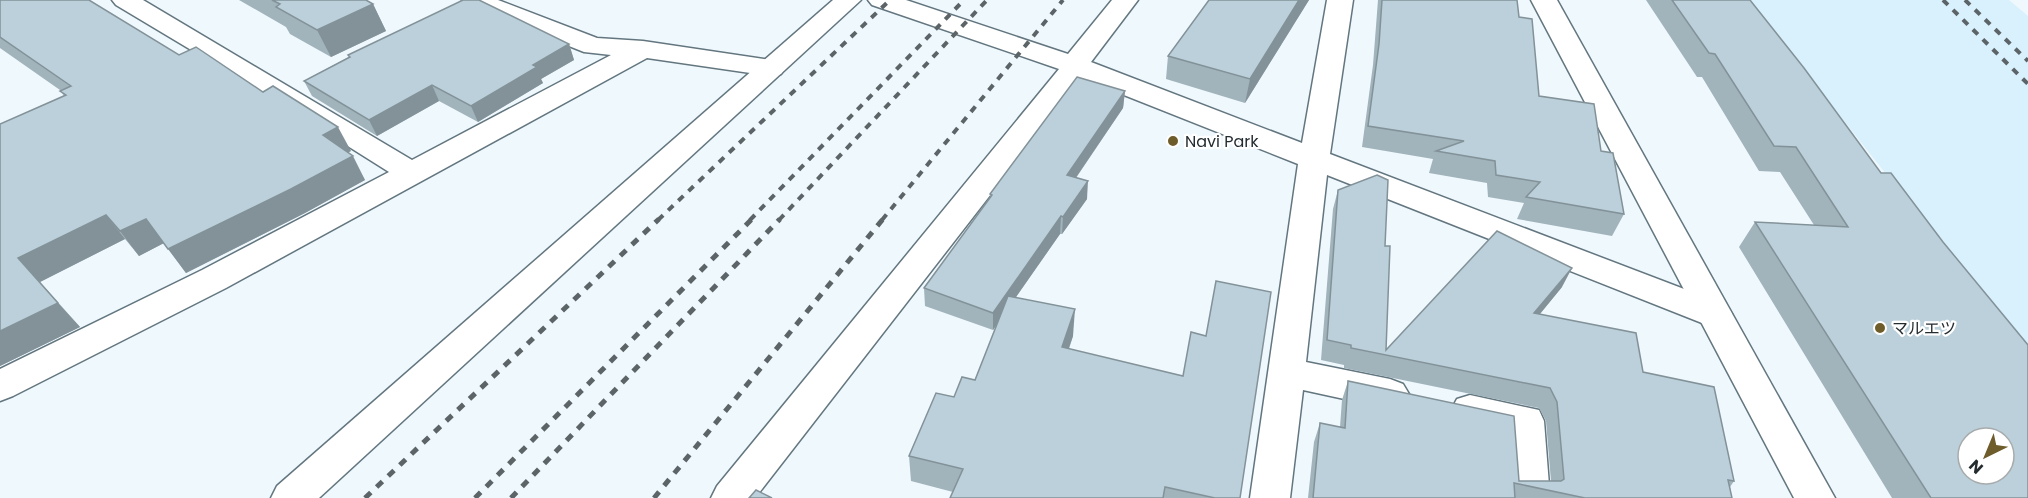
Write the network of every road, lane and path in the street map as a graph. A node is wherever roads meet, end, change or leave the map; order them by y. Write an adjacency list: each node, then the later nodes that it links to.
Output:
1 (124, 0): 12 (street)
2 (848, 0): 10 (street)
3 (881, 0): 9 (street)
4 (1125, 0): 9 (street)
5 (1340, 0): 13 (street)
6 (1544, 0): 15 (street)
7 (469, 4): 8 (street)
8 (643, 49): 10 (street); 14 (street)
9 (1075, 66): 13 (street); 19 (street)
10 (771, 68): 18 (street)
11 (310, 80): 12 (street)
12 (283, 93): 14 (street)
13 (1314, 158): 15 (street); 16 (street)
14 (412, 173): 17 (street)
15 (1714, 314): 22 (street)
16 (1284, 372): 20 (street); 21 (street)
17 (0, 386)
18 (291, 498)
19 (731, 498)
20 (1270, 498)
21 (1530, 498)
22 (1815, 498)

